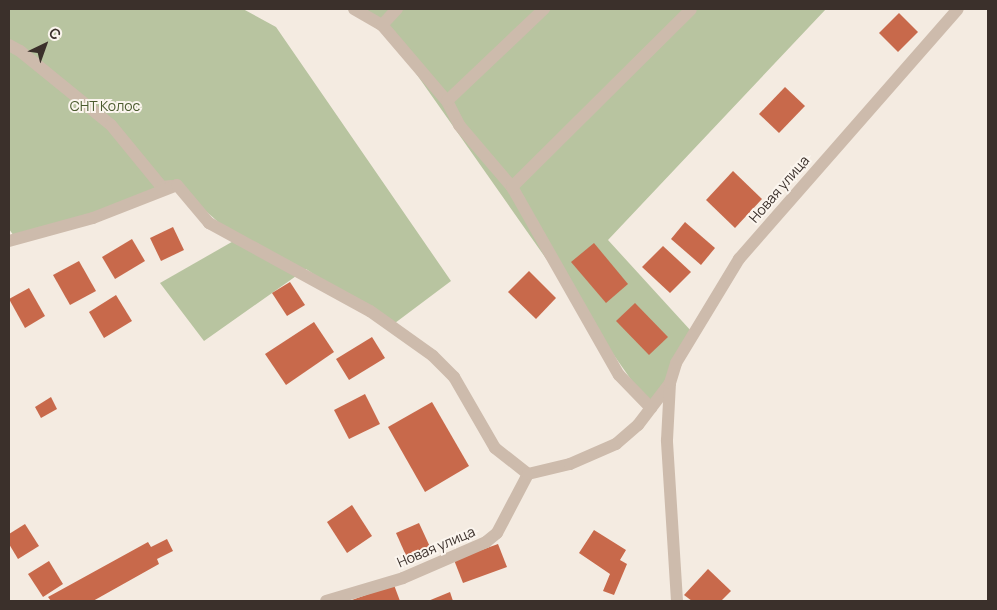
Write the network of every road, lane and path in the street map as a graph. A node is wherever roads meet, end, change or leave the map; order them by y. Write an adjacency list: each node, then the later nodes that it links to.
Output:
1 (354, 9): 6 (street)
2 (397, 9): 6 (street)
3 (544, 9): 8 (street)
4 (691, 9): 10 (street)
5 (958, 9): 12 (street, Новая улица)
6 (382, 25): 8 (street)
7 (9, 45): 9 (street)
8 (446, 101): 10 (street)
9 (177, 185): 11 (street); 14 (street)
10 (512, 188): 13 (street)
11 (9, 241)
12 (670, 383): 13 (street, Новая улица); 16 (street, Новая улица)
13 (651, 408): 14 (street, Новая улица)
14 (528, 474): 15 (street, Новая улица)
15 (326, 601)
16 (677, 601)

